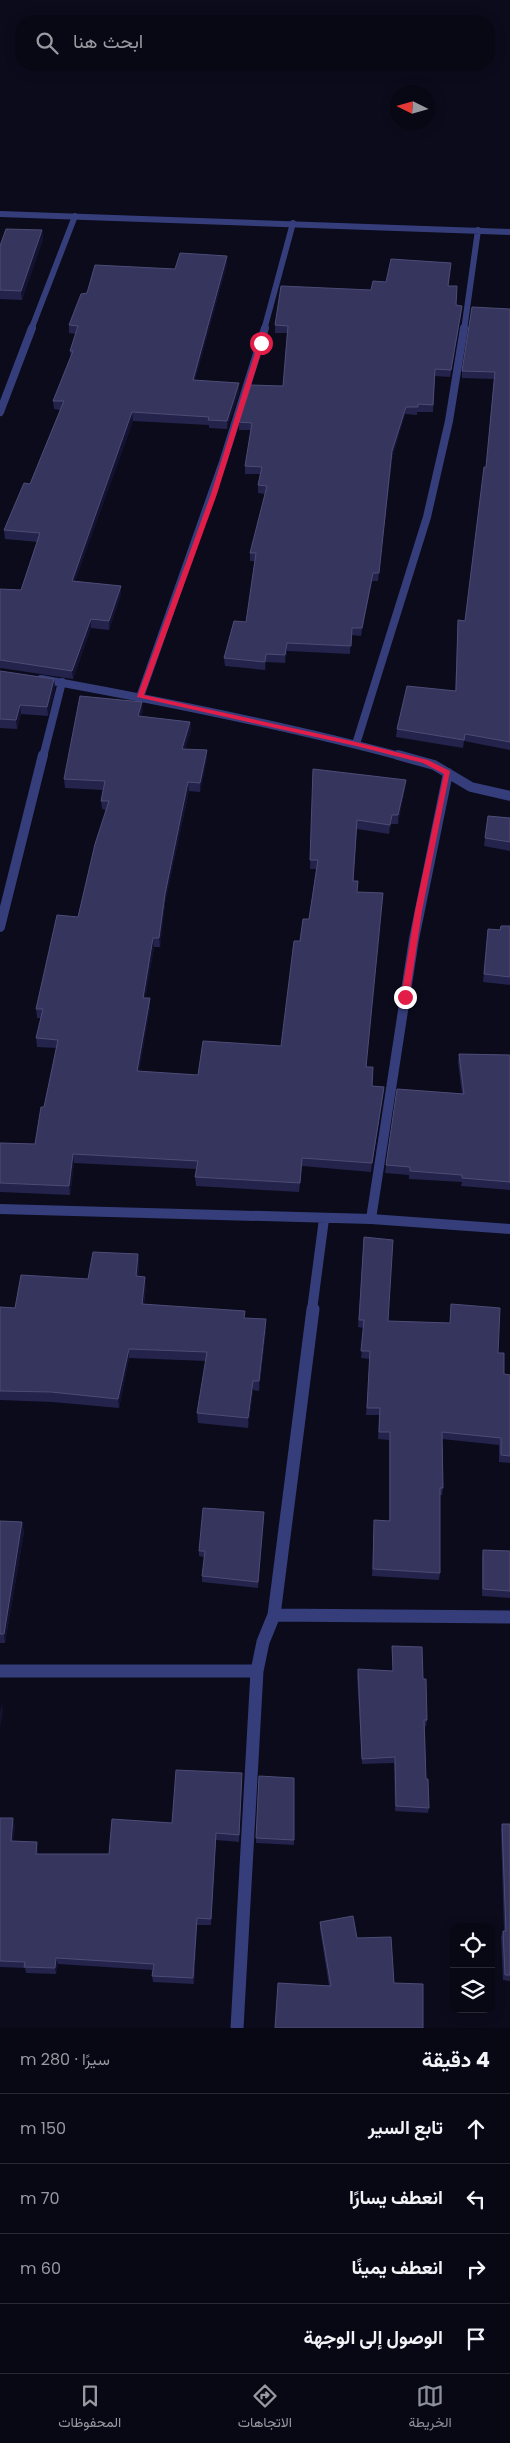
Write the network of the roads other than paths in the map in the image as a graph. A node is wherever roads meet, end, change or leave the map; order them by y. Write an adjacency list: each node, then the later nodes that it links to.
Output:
1 (0, 214): 2 (street)
2 (75, 216): 3 (street); 6 (street)
3 (293, 223): 4 (street); 9 (street)
4 (478, 230): 5 (street); 10 (street)
5 (510, 232)
6 (0, 412)
7 (35, 679): 8 (street)
8 (62, 682): 9 (street); 13 (street)
9 (140, 697): 10 (street)
10 (356, 744): 11 (street)
11 (448, 773): 12 (street); 16 (street)
12 (510, 796)
13 (0, 928)
14 (0, 1208): 15 (street)
15 (324, 1219): 16 (street); 18 (street)
16 (371, 1219): 17 (street)
17 (510, 1229)
18 (274, 1615): 19 (street); 21 (street)
19 (510, 1617)
20 (0, 1671): 21 (street)
21 (258, 1671): 22 (street)
22 (237, 2028)

